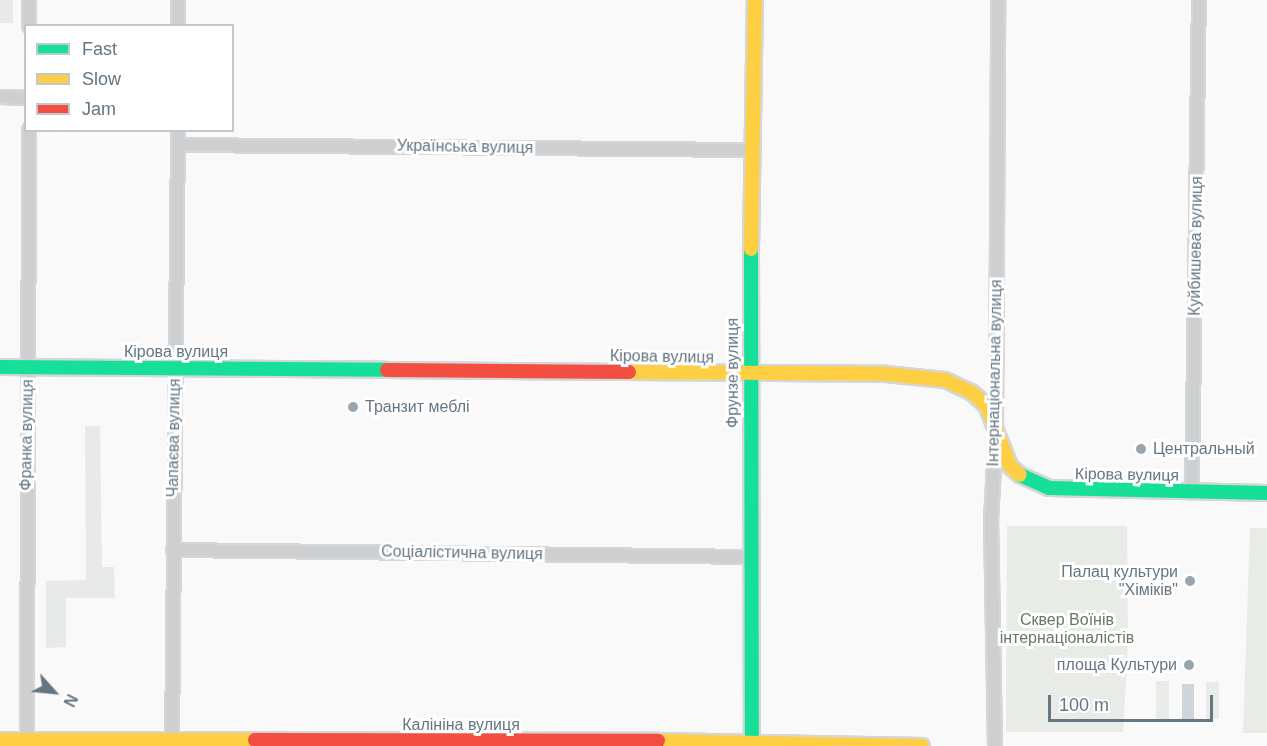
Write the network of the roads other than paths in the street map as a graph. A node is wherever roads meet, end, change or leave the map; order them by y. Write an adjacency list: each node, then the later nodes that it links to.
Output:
1 (29, 0): 6 (street)
2 (178, 0): 7 (street)
3 (756, 0): 13 (street, Фрунзе вулиця)
4 (998, 0): 18 (street, Інтернаціональна вулиця)
5 (1198, 0): 19 (street, Куйбишева вулиця)
6 (29, 24)
7 (178, 24)
8 (0, 97): 9 (street)
9 (24, 98)
10 (29, 132): 15 (street, Франка вулиця)
11 (178, 132): 12 (street, Чапаєва вулиця)
12 (178, 145): 13 (street, Українська вулиця); 16 (street, Чапаєва вулиця)
13 (753, 150): 17 (street, Фрунзе вулиця)
14 (0, 367): 15 (street, Кірова вулиця)
15 (28, 368): 16 (street, Кірова вулиця); 24 (street, Франка вулиця)
16 (175, 368): 17 (street, Кірова вулиця); 21 (street, Чапаєва вулиця)
17 (749, 374): 18 (street, Кірова вулиця); 22 (street, Фрунзе вулиця)
18 (996, 428): 19 (street, Кірова вулиця); 28 (street, Інтернаціональна вулиця)
19 (1192, 492): 20 (street, Кірова вулиця)
20 (1267, 493)
21 (173, 550): 22 (street, Соціалістична вулиця); 25 (street, Чапаєва вулиця)
22 (752, 557): 26 (street, Фрунзе вулиця)
23 (0, 740): 24 (street, Калініна вулиця)
24 (27, 740): 25 (street, Калініна вулиця)
25 (172, 743): 26 (street, Калініна вулиця)
26 (752, 744): 27 (street, Калініна вулиця)
27 (922, 746)
28 (995, 746)

